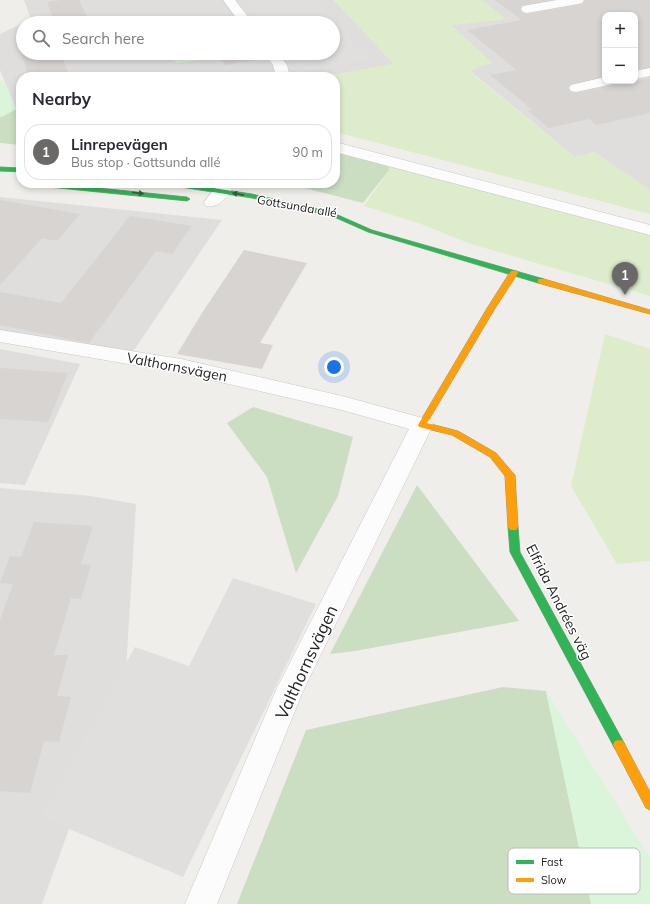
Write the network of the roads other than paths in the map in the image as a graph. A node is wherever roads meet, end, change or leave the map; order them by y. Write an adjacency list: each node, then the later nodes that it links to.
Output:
1 (229, 0): 4 (street)
2 (578, 0): 3 (street)
3 (527, 9)
4 (242, 16)
5 (276, 60): 6 (street)
6 (282, 72)
7 (650, 72): 8 (street)
8 (638, 74)
9 (602, 82): 10 (street)
10 (576, 88)
11 (340, 148): 18 (street)
12 (0, 169): 13 (street)
13 (16, 170)
14 (100, 188): 16 (street, Gottsunda allé, one-way to 16)
15 (185, 188): 16 (street, Gottsunda allé)
16 (214, 196): 19 (street, Gottsunda allé, one-way to 16)
17 (332, 225): 19 (street, Gottsunda allé)
18 (650, 230)
19 (370, 231): 20 (street, Gottsunda allé)
20 (514, 273): 21 (street, Gottsunda allé); 23 (street, Valthornsvägen)
21 (650, 312)
22 (0, 336): 23 (street, Valthornsvägen)
23 (422, 425): 24 (street, Elfrida Andrées väg); 25 (street, Valthornsvägen)
24 (650, 804)
25 (201, 904)

